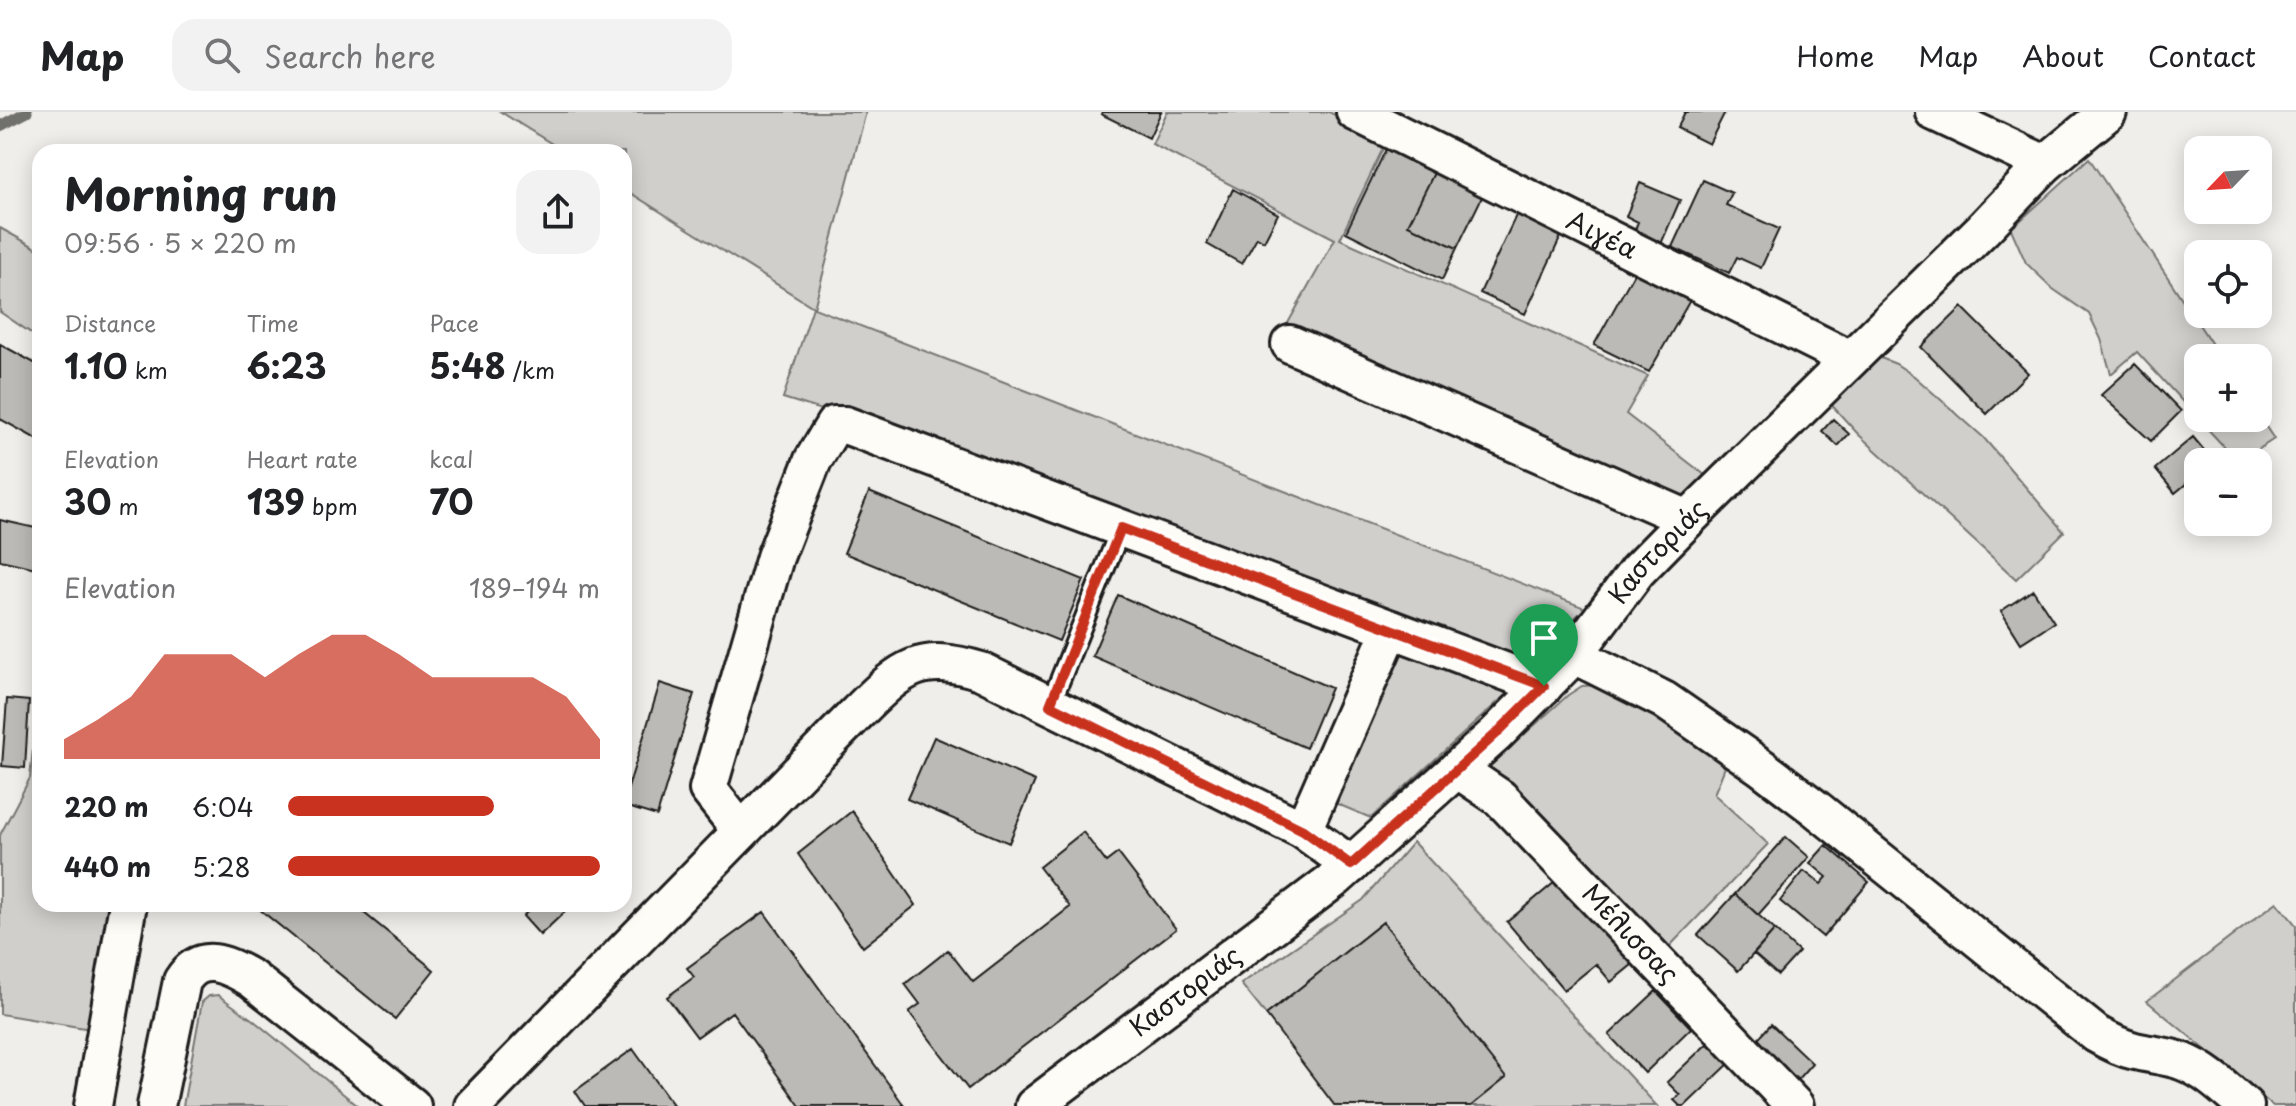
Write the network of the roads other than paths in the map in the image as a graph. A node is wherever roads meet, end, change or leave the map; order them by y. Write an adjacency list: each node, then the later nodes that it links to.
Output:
1 (1355, 112): 6 (street, Αιγέα)
2 (1934, 112): 4 (street)
3 (2108, 112): 4 (street, Καστοριάς)
4 (2045, 164): 6 (street, Καστοριάς)
5 (1290, 344): 7 (street)
6 (1850, 359): 7 (street, Καστοριάς)
7 (1688, 519): 10 (street, Καστοριάς)
8 (1121, 528): 9 (street); 12 (lane); 15 (street)
9 (1391, 629): 11 (street); 14 (street)
10 (1574, 655): 11 (street, Καστοριάς); 24 (street)
11 (1544, 686): 13 (street, Καστοριάς)
12 (1050, 705): 14 (street); 15 (street)
13 (1457, 769): 16 (street, Καστοριάς); 23 (street, Μέλισσας)
14 (1303, 830): 16 (street)
15 (741, 831): 21 (street)
16 (1351, 865): 22 (street, Καστοριάς)
17 (127, 912): 18 (street)
18 (93, 1106)
19 (156, 1106): 20 (street)
20 (412, 1106)
21 (473, 1106)
22 (1034, 1106)
23 (1795, 1106)
24 (2245, 1106)

